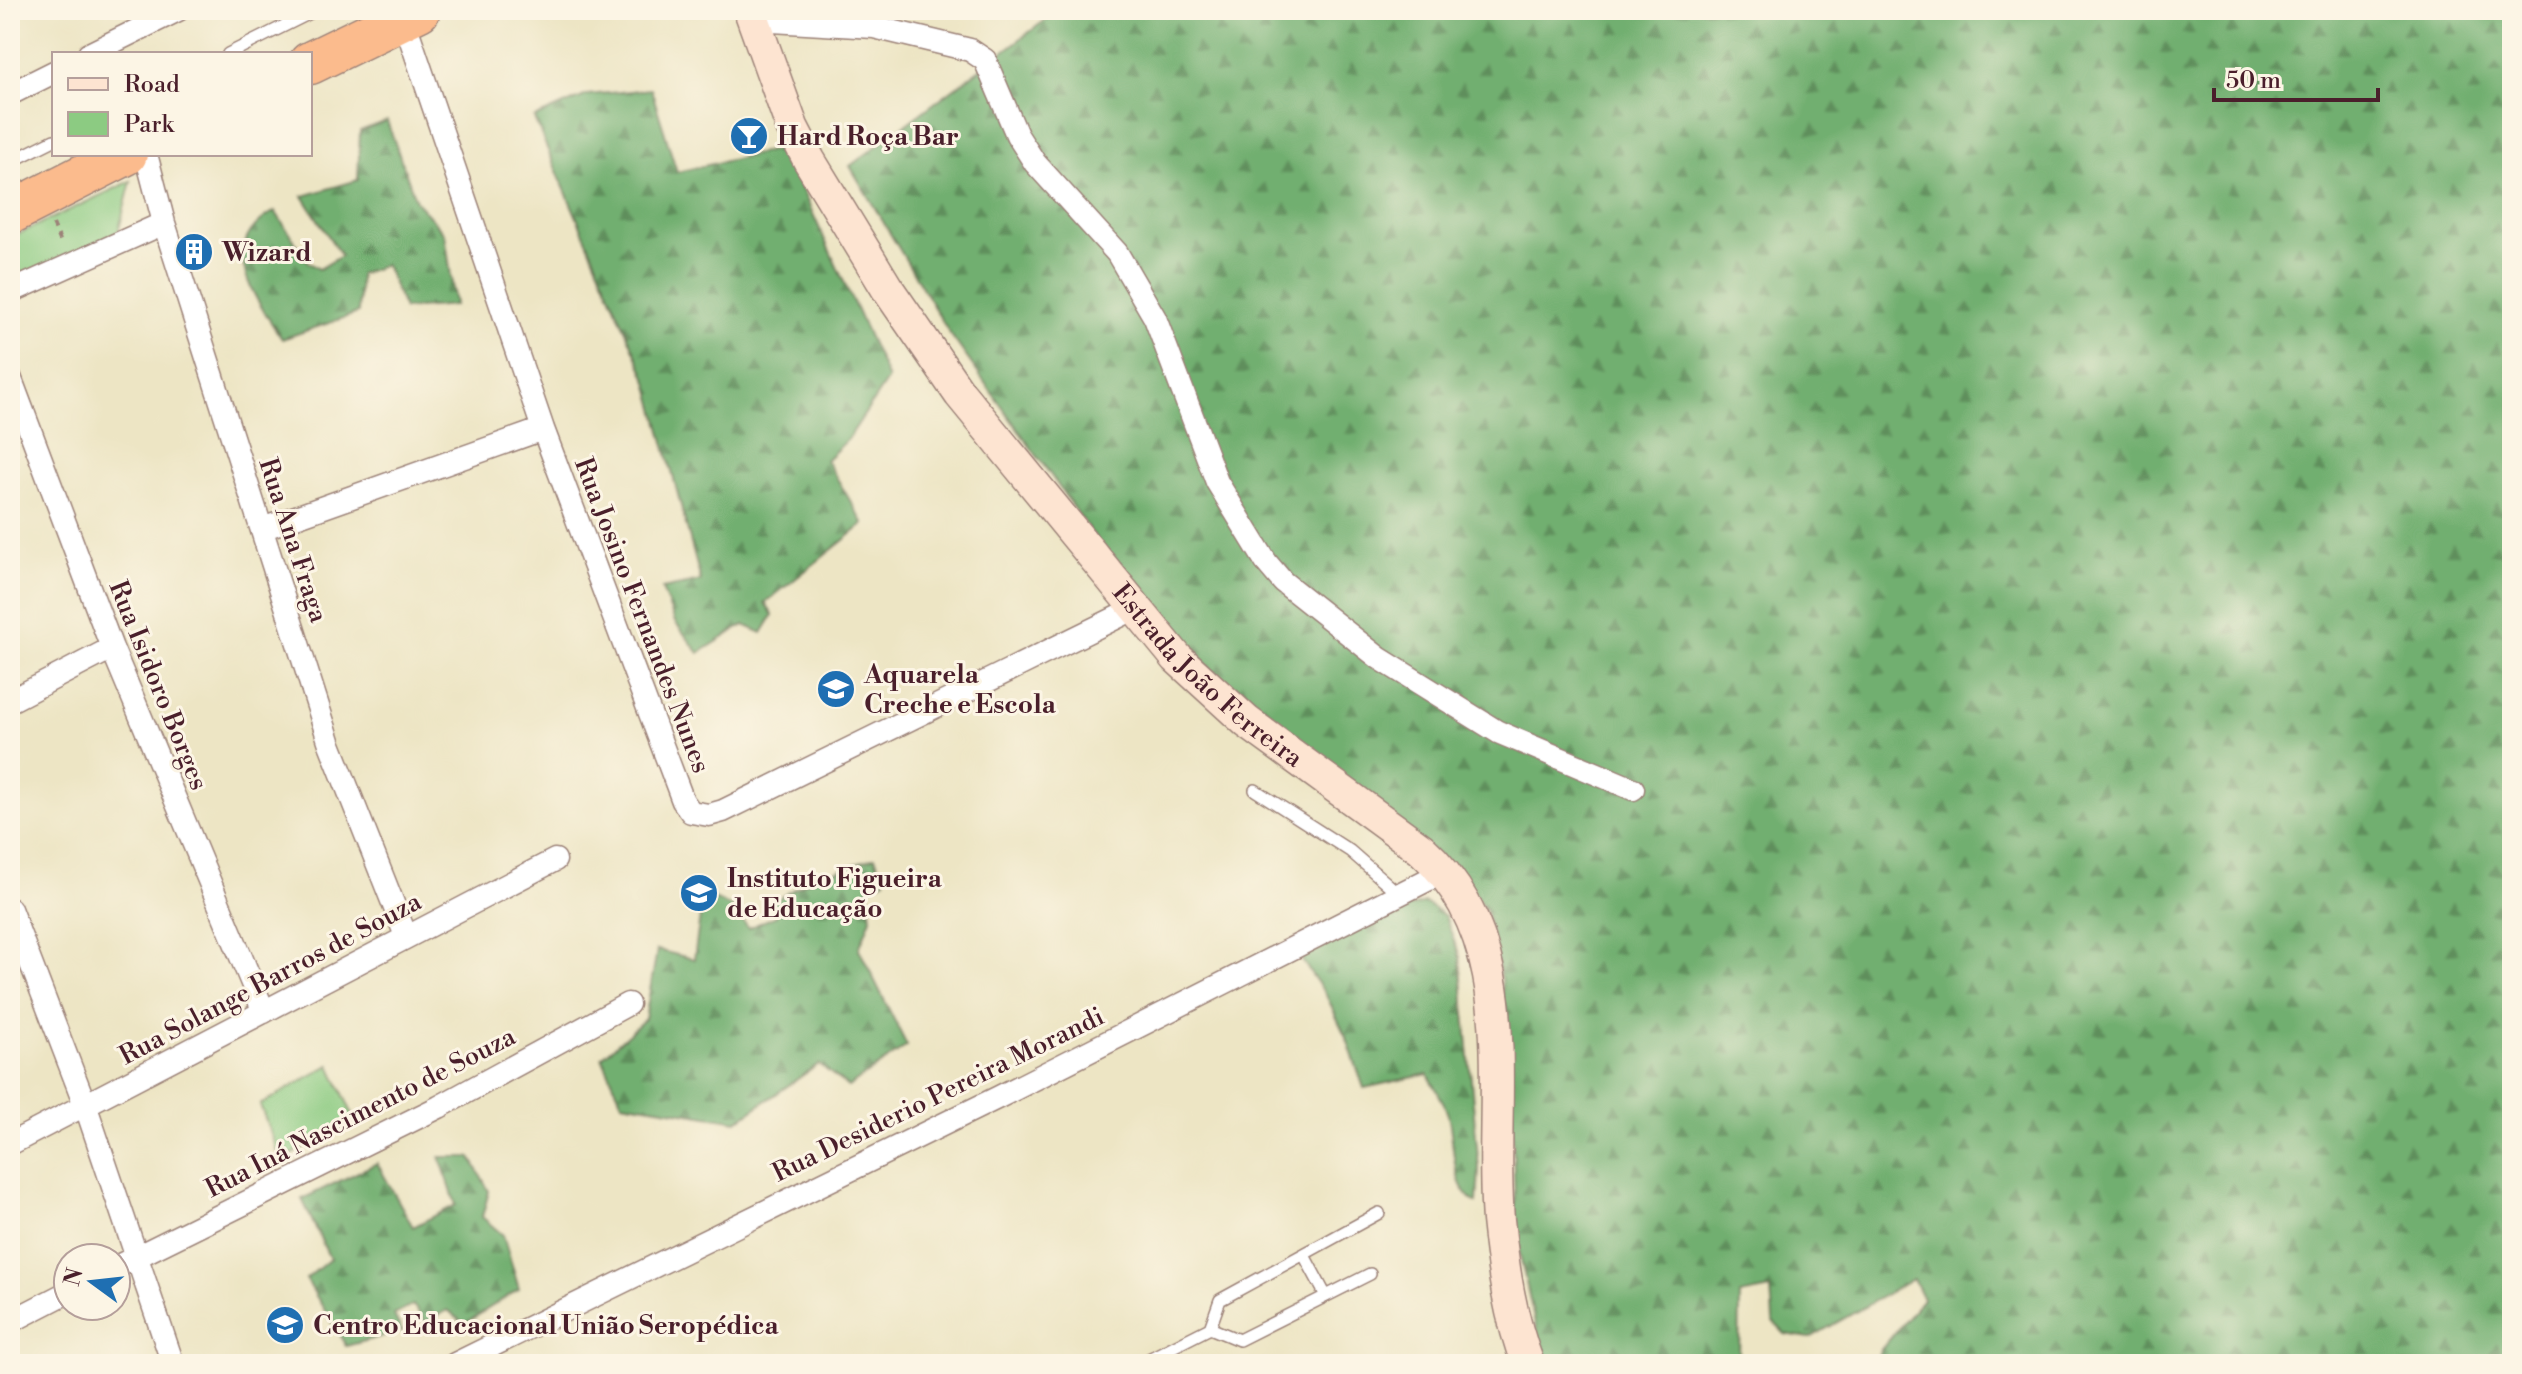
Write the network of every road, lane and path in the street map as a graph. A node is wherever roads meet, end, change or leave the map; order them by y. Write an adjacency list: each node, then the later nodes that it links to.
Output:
1 (178, 10): 5 (street)
2 (316, 10): 7 (lane)
3 (407, 12): 8 (highway); 20 (street, Rua Josino Fernandes Nunes)
4 (752, 15): 22 (street, Estrada João Ferreira); 25 (street)
5 (130, 20): 6 (street)
6 (91, 52)
7 (232, 52)
8 (312, 62)
9 (52, 73): 10 (street)
10 (10, 94)
11 (52, 141): 14 (lane)
12 (122, 156): 15 (highway)
13 (147, 156): 16 (street, Rua Ana Fraga)
14 (10, 162)
15 (26, 205): 17 (path)
16 (164, 223): 17 (street); 21 (street, Rua Ana Fraga)
17 (71, 266): 18 (street)
18 (10, 292)
19 (10, 377): 23 (street, Rua Isidoro Borges)
20 (543, 429): 21 (street); 22 (street, Rua Josino Fernandes Nunes)
21 (262, 529): 31 (street, Rua Ana Fraga)
22 (1134, 609): 28 (street, Estrada João Ferreira)
23 (112, 648): 24 (street); 33 (street, Rua Isidoro Borges)
24 (10, 701)
25 (1633, 789)
26 (1255, 790): 29 (lane)
27 (555, 860): 31 (street, Rua Solange Barros de Souza)
28 (1445, 871): 29 (street, Rua Desiderio Pereira Morandi); 48 (street, Estrada João Ferreira)
29 (1399, 894): 46 (street, Rua Desiderio Pereira Morandi)
30 (10, 909): 34 (street)
31 (406, 936): 33 (street, Rua Solange Barros de Souza)
32 (628, 1004): 37 (street, Rua Iná Nascimento de Souza)
33 (264, 1012): 34 (street, Rua Solange Barros de Souza)
34 (86, 1107): 35 (street, Rua Solange Barros de Souza); 37 (street)
35 (10, 1144)
36 (1379, 1213): 38 (lane)
37 (138, 1255): 39 (street, Rua Iná Nascimento de Souza); 45 (street)
38 (1304, 1255): 41 (lane); 44 (lane)
39 (132, 1258)
40 (1370, 1274): 41 (lane)
41 (1326, 1296): 44 (lane)
42 (52, 1300): 43 (street)
43 (10, 1322)
44 (1210, 1328): 47 (lane)
45 (173, 1364)
46 (455, 1364)
47 (1139, 1364)
48 (1528, 1364)

